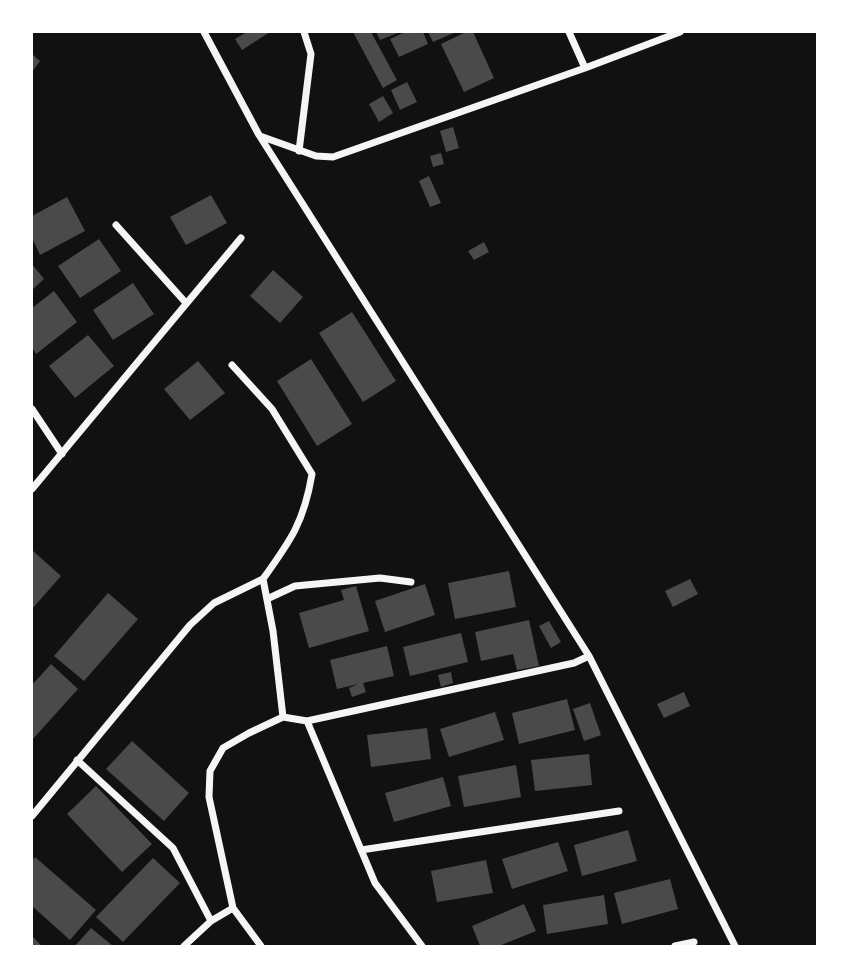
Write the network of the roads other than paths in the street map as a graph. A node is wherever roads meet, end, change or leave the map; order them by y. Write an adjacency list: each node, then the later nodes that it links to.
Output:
1 (204, 32): 6 (street)
2 (304, 32): 7 (street)
3 (569, 32): 5 (street)
4 (680, 32): 5 (street)
5 (585, 68): 7 (street)
6 (259, 135): 7 (street); 18 (street)
7 (299, 151)
8 (116, 225): 10 (street)
9 (241, 238): 10 (street)
10 (186, 303): 13 (street)
11 (232, 365): 15 (street)
12 (32, 409): 13 (street)
13 (62, 454): 14 (street)
14 (32, 489)
15 (263, 579): 17 (street); 21 (street)
16 (411, 582): 17 (street)
17 (267, 599): 19 (street)
18 (589, 656): 20 (street); 32 (street)
19 (283, 717): 20 (street); 25 (street)
20 (307, 722): 24 (street)
21 (77, 760): 23 (street); 26 (street)
22 (619, 811): 24 (street)
23 (32, 816)
24 (361, 850): 30 (street)
25 (233, 908): 26 (street); 29 (street)
26 (211, 921): 28 (street)
27 (694, 942): 31 (street)
28 (184, 947)
29 (261, 947)
30 (422, 947)
31 (675, 947)
32 (735, 947)

